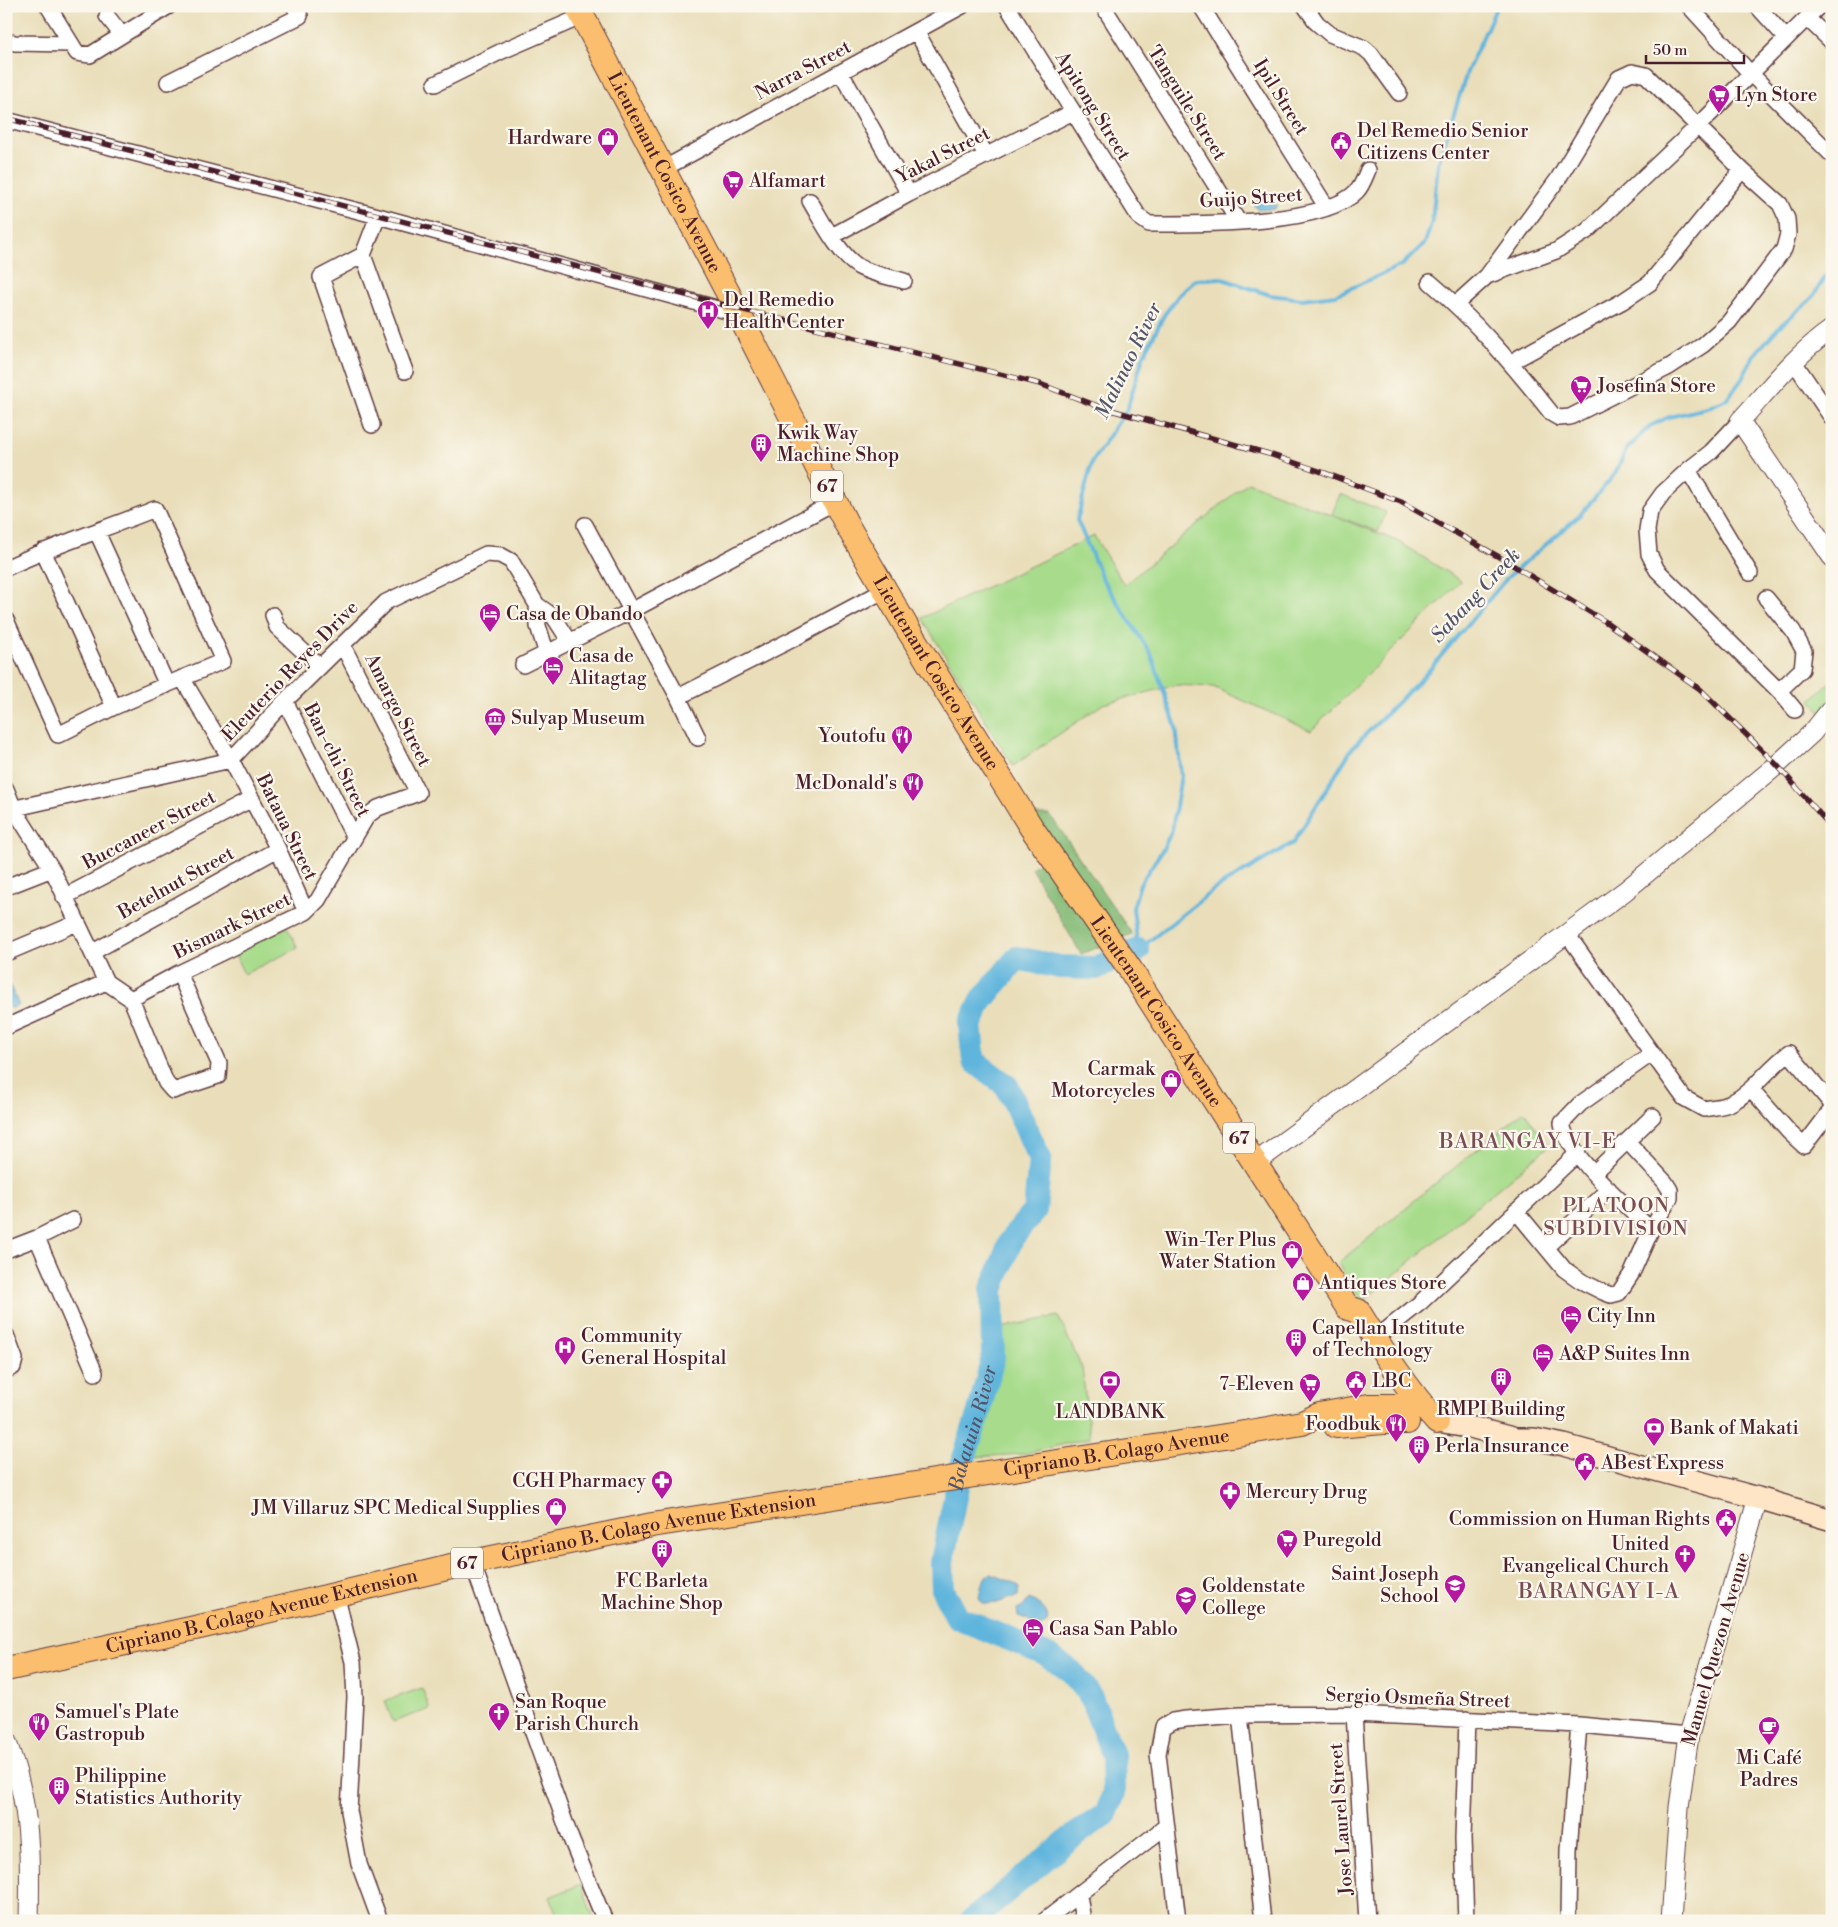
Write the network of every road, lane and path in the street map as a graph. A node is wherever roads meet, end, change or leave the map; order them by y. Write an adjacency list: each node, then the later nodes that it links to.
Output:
1 (48, 6): 20 (street)
2 (169, 6): 16 (street)
3 (294, 6): 23 (street)
4 (962, 6): 15 (street, Narra Street)
5 (1007, 6): 26 (street, Apitong Street)
6 (1103, 6): 38 (street, Tanguile Street)
7 (1201, 6): 36 (street, Ipil Street)
8 (1304, 6): 25 (street)
9 (1689, 6): 22 (street)
10 (1757, 6): 17 (street)
11 (1819, 6): 14 (street)
12 (580, 11): 24 (street); 31 (main road, Lieutenant Cosico Avenue / 67)
13 (107, 16): 16 (street)
14 (1807, 18): 17 (street); 19 (street)
15 (916, 30): 21 (street, Narra Street); 29 (street)
16 (122, 35): 20 (street)
17 (1786, 38): 22 (street)
18 (6, 40): 20 (street)
19 (1832, 42)
20 (71, 44)
21 (841, 73): 31 (street, Narra Street); 34 (street)
22 (1750, 73): 28 (street); 30 (street)
23 (168, 82)
24 (435, 84)
25 (1399, 93)
26 (1074, 112): 29 (street, Yakal Street); 39 (street, Apitong Street)
27 (6, 120): 37 (street)
28 (1698, 126): 33 (street); 42 (street); 42 (street)
29 (986, 155): 34 (street, Yakal Street)
30 (1832, 155)
31 (663, 169): 46 (main road, Lieutenant Cosico Avenue / 67)
32 (1368, 170): 36 (street, Guijo Street)
33 (1742, 170): 48 (street); 48 (street)
34 (908, 194): 40 (street, Yakal Street)
35 (810, 202): 40 (street)
36 (1327, 208): 38 (street, Guijo Street)
37 (378, 216): 41 (street); 46 (street)
38 (1238, 221): 39 (street, Guijo Street)
39 (1149, 224)
40 (832, 236): 43 (street)
41 (364, 254): 50 (street); 53 (street)
42 (1487, 276): 45 (street)
43 (904, 280)
44 (1430, 282): 45 (street)
45 (1456, 304): 48 (street)
46 (738, 314): 55 (main road, Lieutenant Cosico Avenue / 67)
47 (1832, 329): 49 (street)
48 (1511, 362)
49 (1794, 362): 51 (street); 52 (street)
50 (404, 371)
51 (1832, 418)
52 (1740, 421): 54 (street); 59 (street)
53 (372, 425)
54 (1688, 470): 61 (street); 75 (street)
55 (835, 502): 62 (main road, Lieutenant Cosico Avenue / 67); 65 (street)
56 (586, 526): 65 (street)
57 (97, 532): 58 (street); 73 (street); 74 (street)
58 (42, 551): 60 (street); 78 (street)
59 (1832, 557)
60 (6, 568)
61 (1750, 573)
62 (885, 590): 76 (street); 107 (main road, Lieutenant Cosico Avenue / 67)
63 (1766, 598): 75 (street)
64 (537, 605): 68 (street); 69 (street, Eleuterio Reyes Drive); 70 (street)
65 (630, 612): 68 (street); 76 (street)
66 (273, 615): 72 (street)
67 (6, 620): 78 (street)
68 (570, 642): 70 (street)
69 (342, 646): 72 (street, Eleuterio Reyes Drive); 84 (street, Amargo Street)
70 (547, 654): 71 (street)
71 (523, 665)
72 (320, 667): 77 (street, Eleuterio Reyes Drive)
73 (182, 678): 74 (street); 82 (street, Bataua Street)
74 (167, 685): 78 (street)
75 (1779, 690): 80 (street)
76 (678, 697): 81 (street)
77 (285, 701): 82 (street, Eleuterio Reyes Drive); 87 (street, Ban-chi Street)
78 (114, 707)
79 (1832, 708): 94 (street)
80 (1795, 710)
81 (698, 738)
82 (231, 760): 85 (street, Bataua Street); 86 (street, Eleuterio Reyes Drive)
83 (6, 790): 86 (street)
84 (418, 793): 87 (street, Bismark Street)
85 (252, 799): 88 (street, Bataua Street); 91 (street, Buccaneer Street)
86 (10, 811): 89 (street)
87 (354, 837): 92 (street, Bismark Street)
88 (278, 849): 92 (street, Bataua Street); 95 (street, Betelnut Street)
89 (52, 870): 90 (street); 91 (street)
90 (6, 887)
91 (64, 896): 93 (street)
92 (306, 912): 97 (street, Bismark Street)
93 (77, 922): 95 (street); 96 (street)
94 (1566, 934): 101 (street); 107 (street)
95 (93, 952): 98 (street)
96 (6, 953)
97 (179, 973): 99 (street, Bismark Street); 99 (street)
98 (106, 982): 99 (street); 100 (street)
99 (131, 999)
100 (6, 1027)
101 (1651, 1054): 102 (street); 106 (street)
102 (1751, 1089): 103 (street); 103 (street)
103 (1832, 1107)
104 (1653, 1116): 105 (street)
105 (1627, 1141): 108 (street); 112 (street)
106 (1578, 1153): 108 (street); 110 (street)
107 (1255, 1162): 116 (main road, Lieutenant Cosico Avenue / 67)
108 (1594, 1173): 109 (street)
109 (1609, 1189): 112 (street); 114 (street)
110 (1516, 1211): 114 (street); 118 (street)
111 (73, 1220): 113 (street)
112 (1651, 1230): 114 (street)
113 (37, 1238): 115 (street); 120 (street)
114 (1546, 1247)
115 (6, 1250)
116 (1348, 1308): 118 (main road, Lieutenant Cosico Avenue / 67); 121 (main road, Lieutenant Cosico Avenue / 67)
117 (6, 1335): 119 (street)
118 (1375, 1339): 122 (main road, Lieutenant Cosico Avenue / 67)
119 (6, 1370)
120 (95, 1373)
121 (1401, 1414): 122 (main road, Cipriano B. Colago Avenue / 67); 123 (main road, Cipriano B. Colago Avenue / 67)
122 (1430, 1414): 124 (main road, Cipriano B. Colago Avenue / 67)
123 (932, 1480): 126 (main road, Cipriano B. Colago Avenue Extension / 67)
124 (1758, 1498): 125 (main road, Cipriano B. Colago Avenue / 67); 133 (street, Manuel Quezon Avenue)
125 (1832, 1520)
126 (472, 1562): 127 (main road, Cipriano B. Colago Avenue Extension / 67); 140 (street)
127 (336, 1594): 128 (main road, Cipriano B. Colago Avenue Extension / 67); 139 (street)
128 (6, 1669)
129 (1354, 1714): 130 (street, Sergio Osmeña Street); 131 (street, Sergio Osmeña Street); 145 (street, Jose Laurel Street)
130 (1240, 1715): 136 (street, Sergio Osmeña Street); 144 (street)
131 (1467, 1719): 132 (street, Sergio Osmeña Street); 146 (street)
132 (1579, 1725): 133 (street, Sergio Osmeña Street); 147 (street)
133 (1688, 1734): 148 (street, Manuel Quezon Avenue)
134 (6, 1740): 135 (street)
135 (13, 1784): 138 (street)
136 (1165, 1828): 137 (street); 143 (street)
137 (1079, 1895): 141 (street); 142 (street)
138 (29, 1921)
139 (380, 1921)
140 (605, 1921)
141 (1044, 1921)
142 (1083, 1921)
143 (1178, 1921)
144 (1263, 1921)
145 (1367, 1921)
146 (1466, 1921)
147 (1568, 1921)
148 (1671, 1921)

